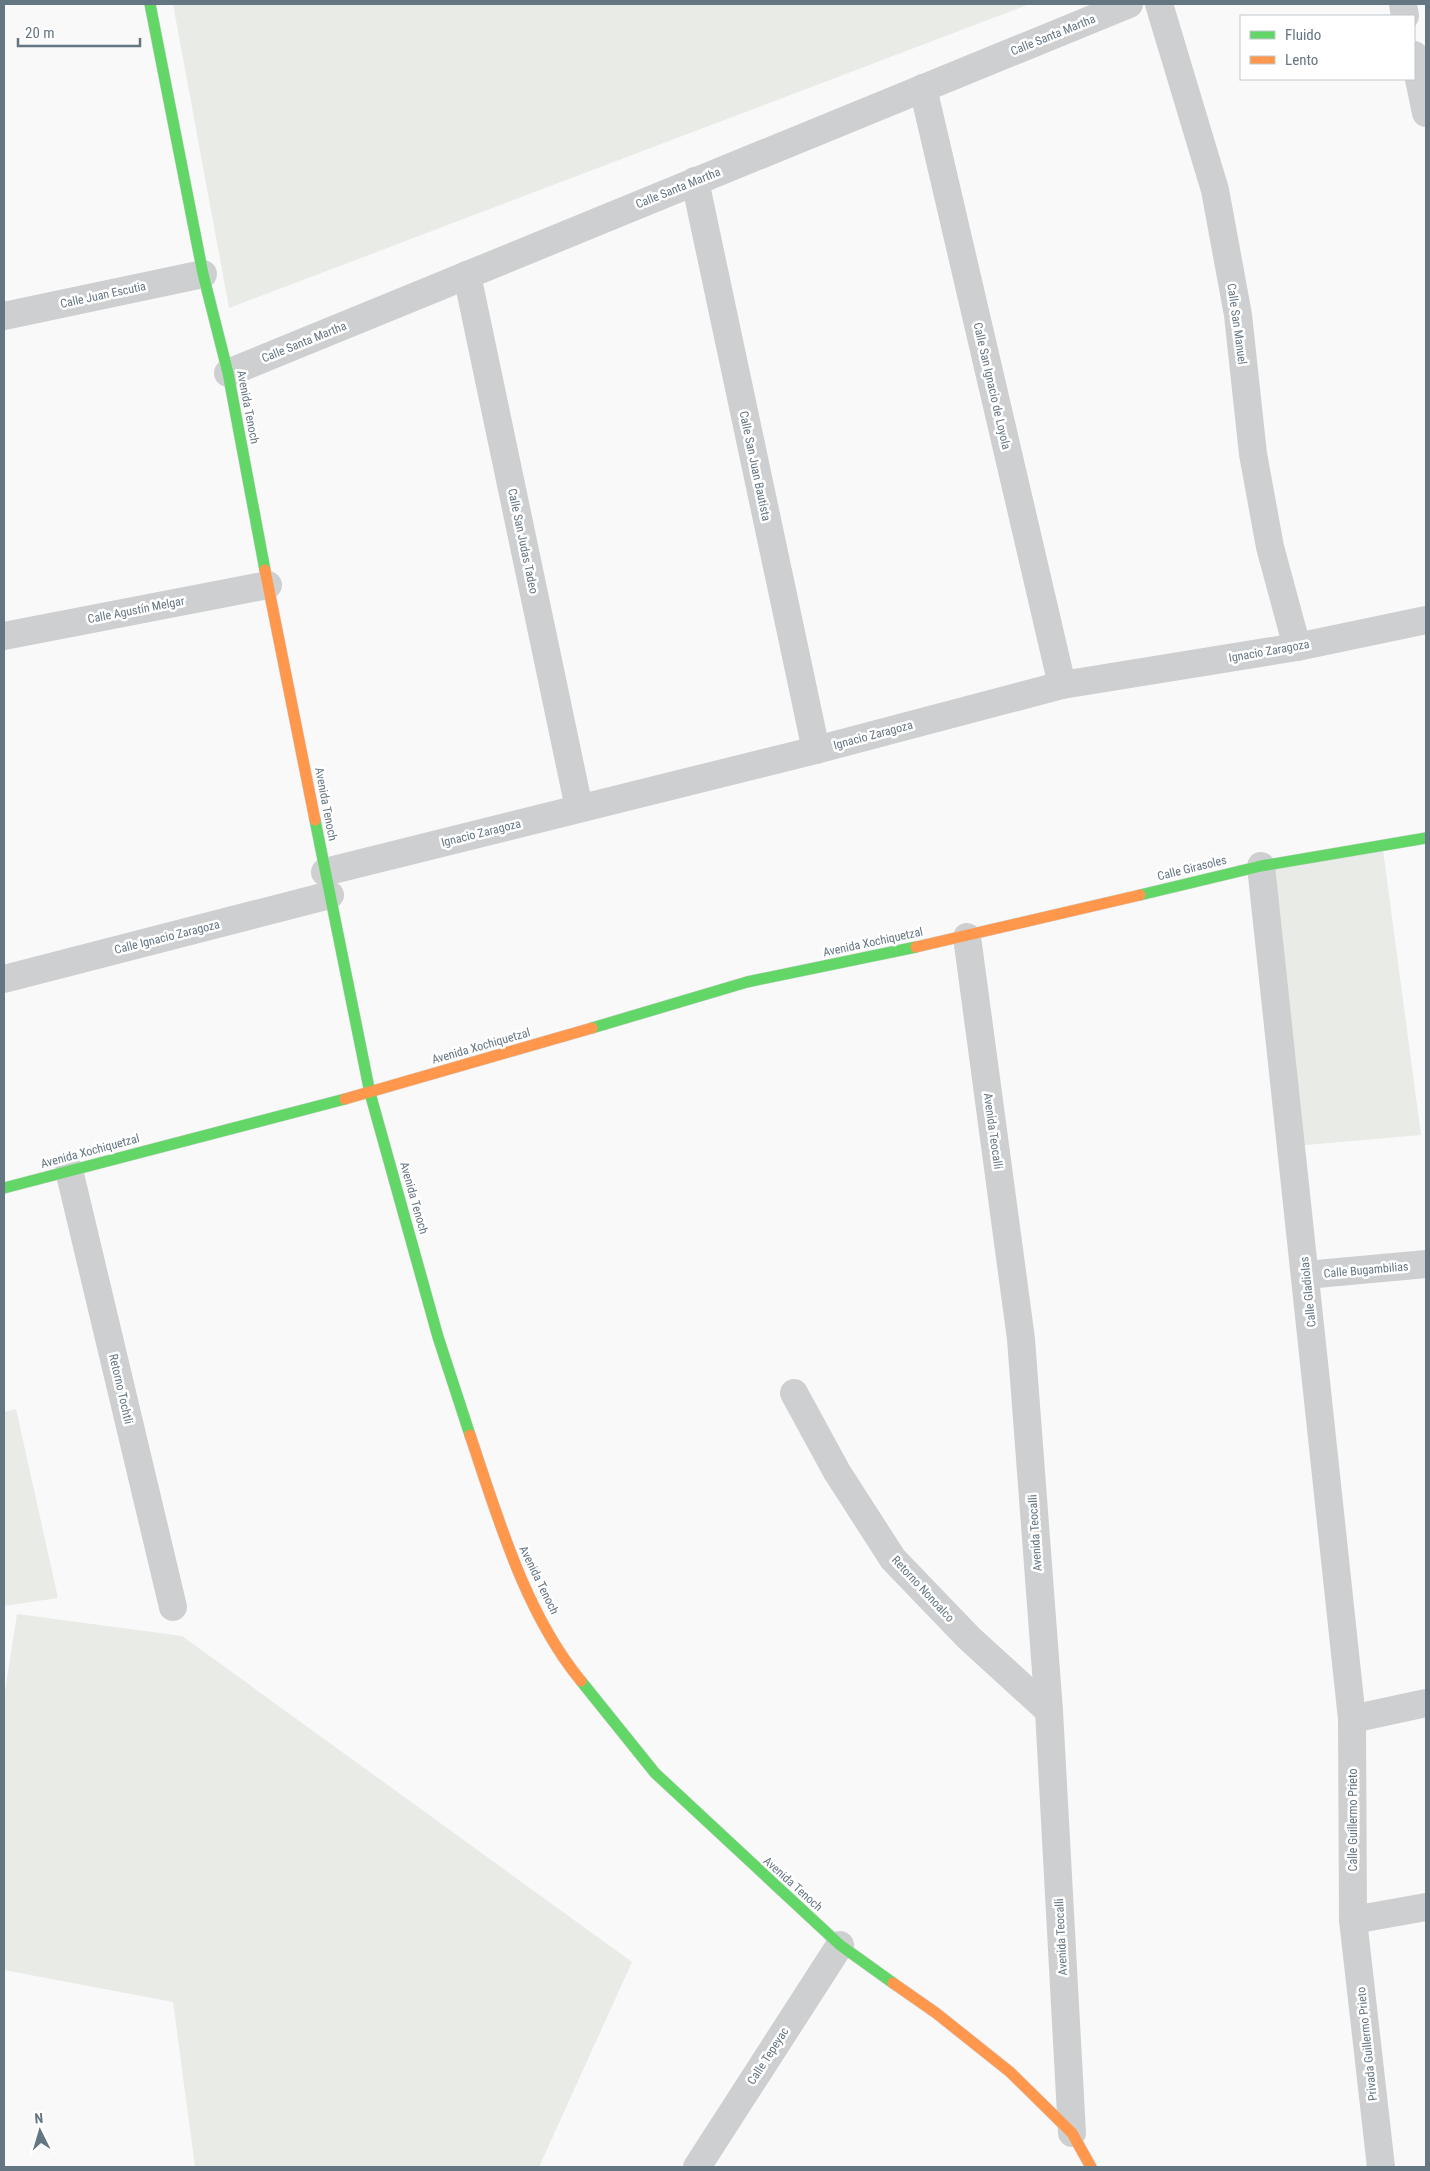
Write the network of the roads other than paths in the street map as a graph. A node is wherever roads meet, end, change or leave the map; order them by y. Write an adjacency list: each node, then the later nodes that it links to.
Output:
1 (150, 4): 8 (street, Avenida Tenoch)
2 (1129, 4): 5 (street, Calle Santa Martha)
3 (1159, 4): 15 (street, Calle San Manuel)
4 (1415, 60): 6 (street)
5 (923, 88): 7 (street, Calle Santa Martha); 16 (street, Calle San Ignacio de Loyola)
6 (1426, 113)
7 (696, 181): 9 (street, Calle Santa Martha); 17 (street, Calle San Juan Bautista)
8 (202, 274): 10 (street, Calle Juan Escutia); 11 (street, Avenida Tenoch)
9 (467, 275): 11 (street, Calle Santa Martha); 18 (street, Calle San Judas Tadeo)
10 (4, 316)
11 (228, 373): 12 (street, Avenida Tenoch)
12 (268, 585): 14 (street, Calle Agustín Melgar); 21 (street, Avenida Tenoch)
13 (1426, 620): 15 (street, Ignacio Zaragoza)
14 (4, 636)
15 (1297, 648): 16 (street, Ignacio Zaragoza)
16 (1062, 685): 17 (street, Ignacio Zaragoza)
17 (816, 750): 18 (street, Ignacio Zaragoza)
18 (579, 808): 21 (street, Ignacio Zaragoza)
19 (1426, 838): 20 (street, Calle Girasoles)
20 (1262, 866): 22 (street, Calle Girasoles); 28 (street, Calle Gladiolas)
21 (328, 883): 23 (street, Calle Ignacio Zaragoza); 24 (street, Avenida Tenoch)
22 (967, 937): 24 (street, Avenida Xochiquetzal); 32 (street, Avenida Teocalli)
23 (4, 979)
24 (370, 1093): 25 (street, Avenida Xochiquetzal); 36 (street, Avenida Tenoch)
25 (68, 1170): 26 (street, Avenida Xochiquetzal); 30 (street, Retorno Tochtli)
26 (4, 1188)
27 (1426, 1264): 28 (street, Calle Bugambilias)
28 (1306, 1275): 33 (street, Calle Gladiolas)
29 (794, 1393): 32 (street, Retorno Nonoalco)
30 (173, 1607)
31 (1426, 1703): 33 (street)
32 (1049, 1710): 37 (street, Avenida Teocalli)
33 (1352, 1719): 35 (street, Calle Guillermo Prieto)
34 (1426, 1907): 35 (street)
35 (1353, 1920): 40 (street, Privada Guillermo Prieto)
36 (840, 1945): 37 (street, Avenida Tenoch); 38 (street, Calle Tepeyac)
37 (1072, 2133): 39 (street, Avenida Tenoch)
38 (697, 2167)
39 (1092, 2167)
40 (1380, 2167)

